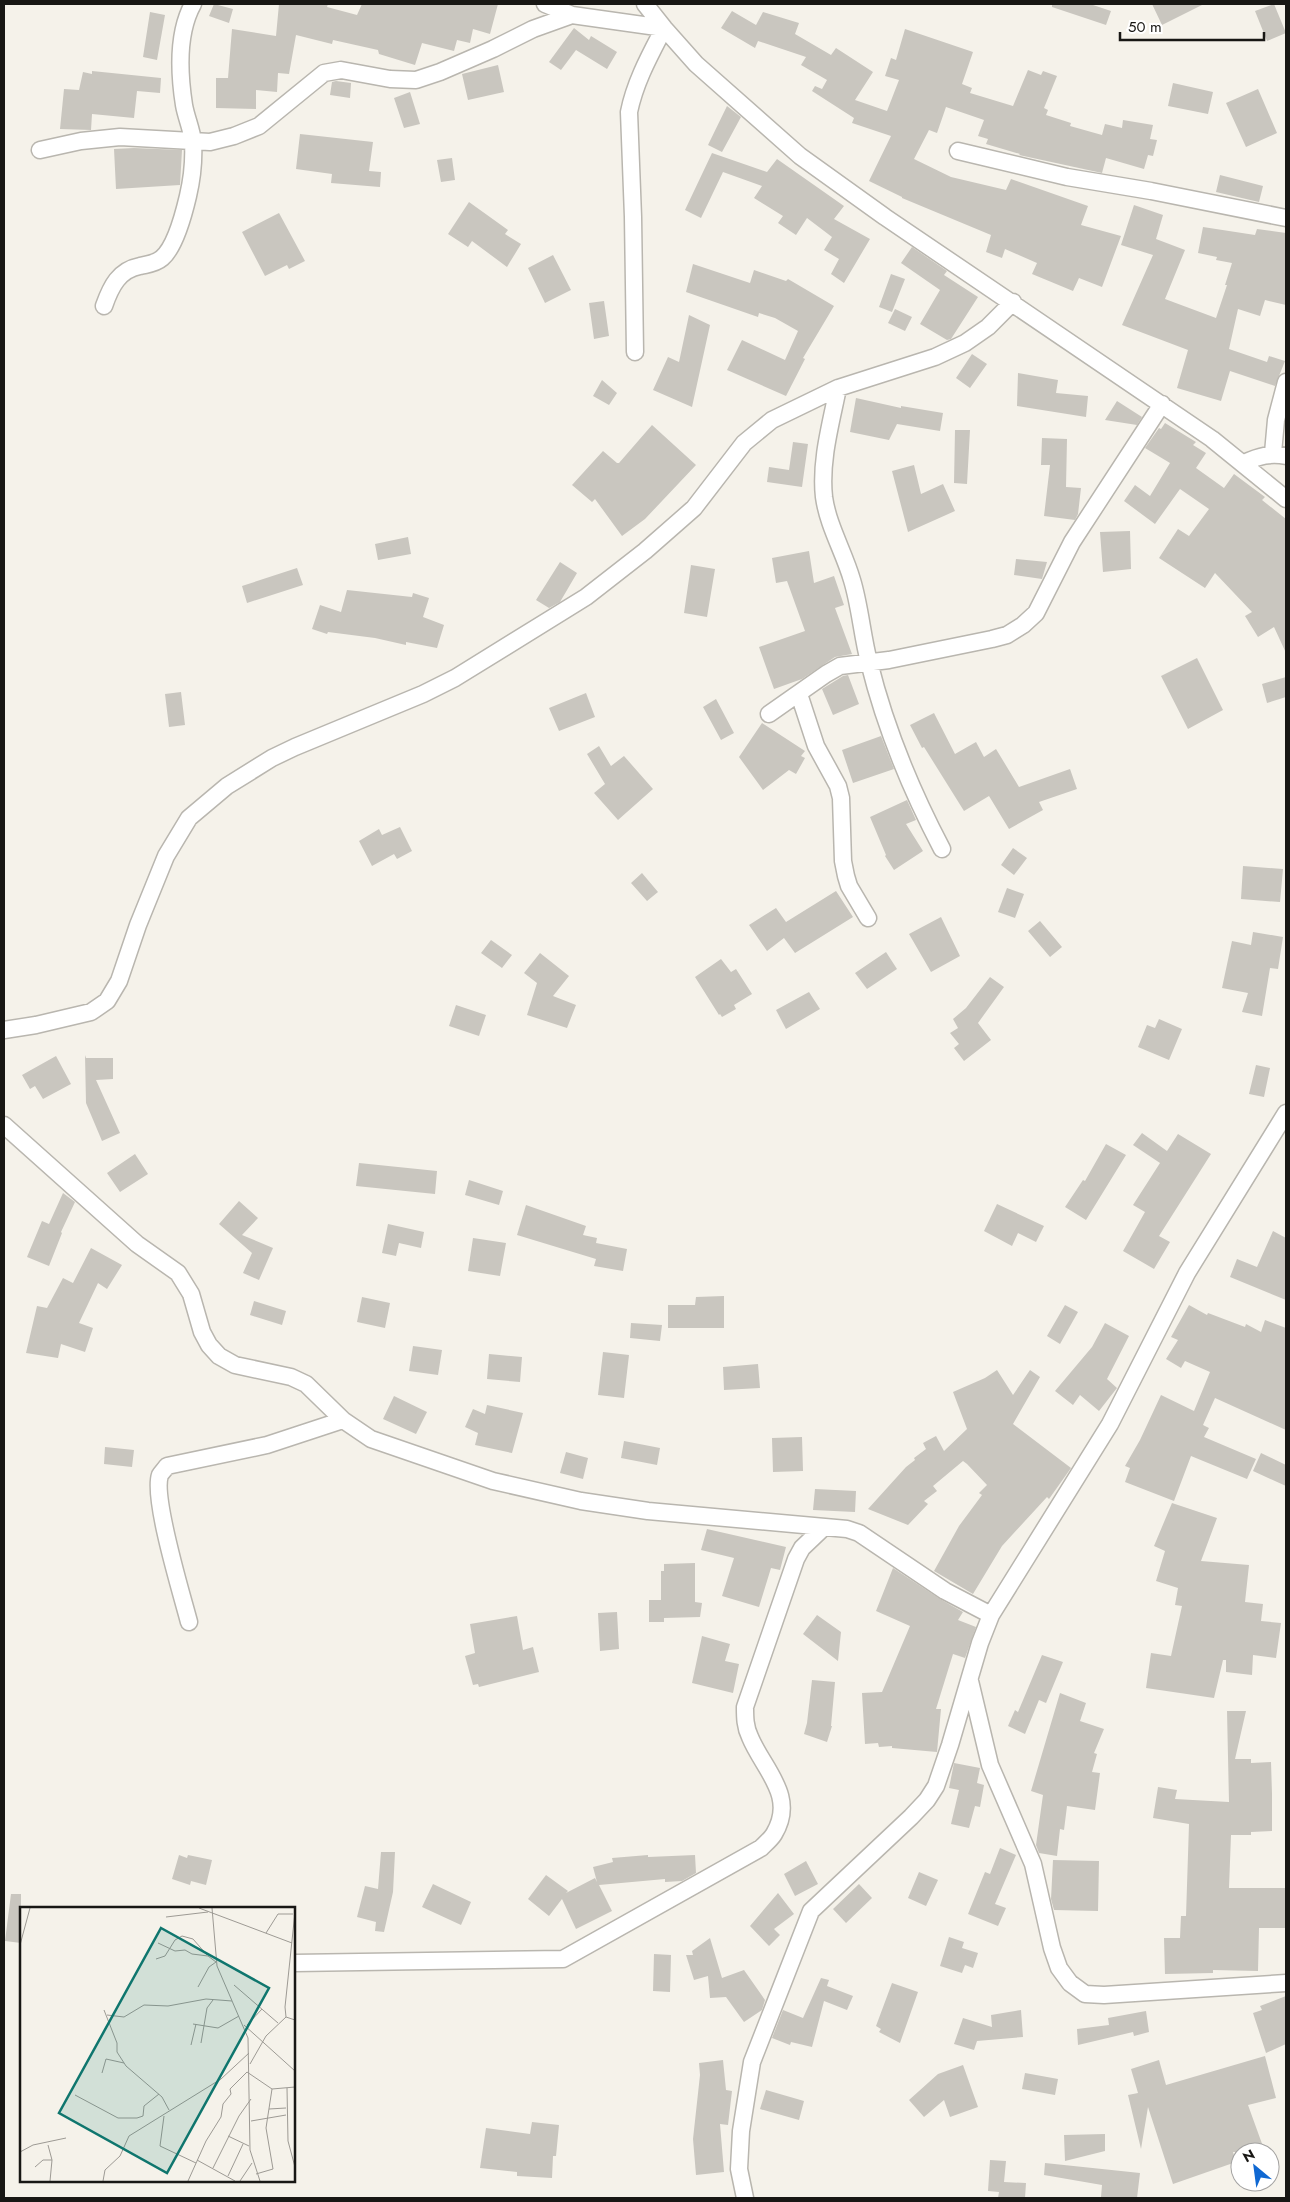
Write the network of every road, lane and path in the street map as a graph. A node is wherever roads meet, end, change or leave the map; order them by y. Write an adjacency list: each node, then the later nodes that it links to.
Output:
1 (193, 4): 6 (street)
2 (545, 4): 4 (street)
3 (645, 4): 5 (street)
4 (572, 15): 5 (street); 6 (street)
5 (664, 28): 10 (street); 12 (street)
6 (193, 141): 7 (street); 11 (street)
7 (40, 150)
8 (958, 151): 9 (street)
9 (1286, 218)
10 (1013, 302): 14 (street); 15 (street)
11 (104, 306)
12 (635, 352)
13 (1286, 382): 16 (street)
14 (838, 388): 19 (street); 24 (street)
15 (1162, 404): 17 (street); 19 (street)
16 (1279, 455): 17 (street)
17 (1244, 463): 18 (street)
18 (1286, 499)
19 (869, 663): 20 (street); 22 (street)
20 (799, 694): 21 (street); 23 (street)
21 (769, 714)
22 (942, 849)
23 (868, 918)
24 (4, 1030)
25 (1286, 1113): 29 (street)
26 (4, 1125): 27 (street)
27 (343, 1420): 28 (street); 30 (street)
28 (823, 1528): 29 (street); 32 (street)
29 (991, 1615): 31 (street)
30 (189, 1622)
31 (969, 1678): 33 (street); 34 (street)
32 (295, 1962)
33 (1286, 1983)
34 (745, 2198)

